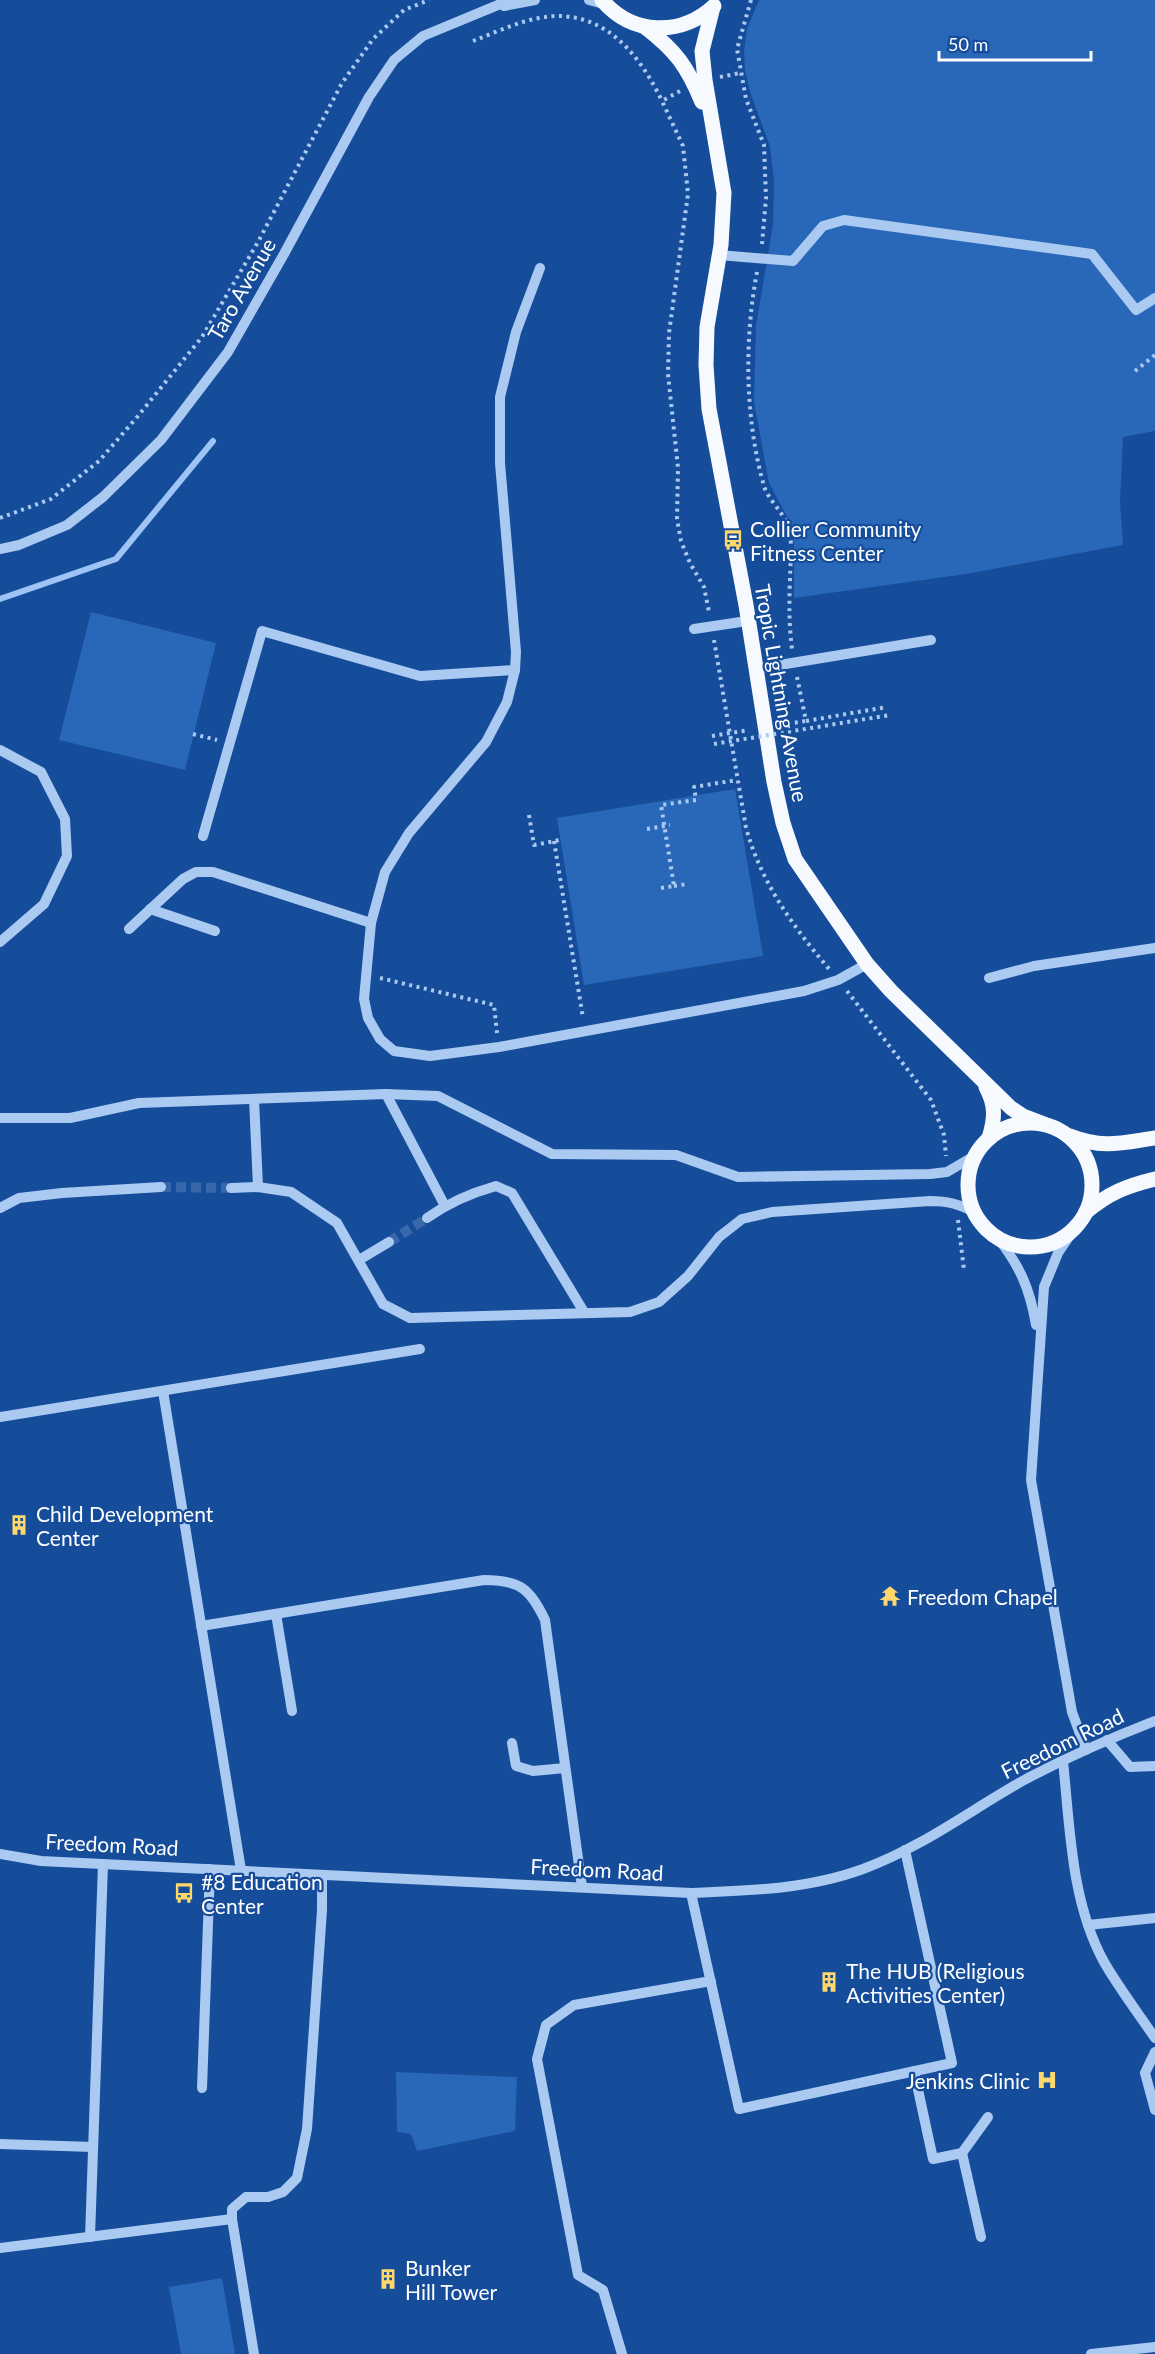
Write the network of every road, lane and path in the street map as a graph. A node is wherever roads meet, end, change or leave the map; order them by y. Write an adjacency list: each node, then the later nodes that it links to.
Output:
1 (429, 0): 19 (path)
2 (510, 0): 8 (street)
3 (535, 0): 8 (street)
4 (589, 0): 6 (street)
5 (751, 0): 14 (path)
6 (605, 3): 9 (main road)
7 (716, 4): 9 (main road); 12 (main road)
8 (474, 14): 20 (street, Taro Avenue)
9 (645, 27): 12 (main road)
10 (473, 41): 11 (path)
11 (662, 101)
12 (715, 142): 13 (main road, Tropic Lightning Avenue)
13 (719, 255): 14 (street); 21 (main road, Tropic Lightning Avenue)
14 (759, 259): 16 (street); 24 (path)
15 (540, 268): 26 (street)
16 (1155, 298)
17 (1155, 356): 18 (path)
18 (1135, 371)
19 (0, 518)
20 (0, 549)
21 (747, 621): 22 (street); 25 (main road, Tropic Lightning Avenue)
22 (694, 629)
23 (931, 640): 24 (street)
24 (794, 663): 25 (street); 27 (path)
25 (755, 669): 52 (main road, Tropic Lightning Avenue)
26 (515, 670): 30 (street); 47 (street)
27 (887, 707)
28 (890, 715): 31 (path, bridge)
29 (194, 734): 30 (path)
30 (230, 743): 40 (street)
31 (714, 744)
32 (0, 750): 50 (street)
33 (737, 780): 35 (path)
34 (693, 782): 35 (path)
35 (694, 787): 38 (path)
36 (529, 815): 42 (path)
37 (670, 825): 38 (path)
38 (664, 826): 39 (path); 44 (path)
39 (647, 829)
40 (203, 836)
41 (560, 840): 42 (path)
42 (554, 842): 55 (path)
43 (687, 884): 44 (path)
44 (674, 886): 45 (path)
45 (661, 888)
46 (150, 909): 47 (street); 48 (street); 49 (street)
47 (370, 923): 53 (street)
48 (129, 929)
49 (215, 931)
50 (0, 942)
51 (1155, 948): 54 (street)
52 (867, 964): 55 (street); 57 (main road, Tropic Lightning Avenue)
53 (364, 974): 56 (path); 56 (street)
54 (989, 978)
55 (585, 1031): 56 (street)
56 (499, 1047)
57 (981, 1076): 61 (main road, Tropic Lightning Avenue); 63 (main road)
58 (386, 1094): 59 (street); 65 (street); 70 (street)
59 (254, 1099): 60 (street); 68 (street)
60 (0, 1118)
61 (1044, 1124): 62 (main road); 63 (main road)
62 (1065, 1134): 64 (main road); 73 (main road)
63 (989, 1138): 65 (main road)
64 (1155, 1138)
65 (976, 1155): 72 (main road)
66 (1155, 1179): 73 (main road)
67 (161, 1187): 71 (street)
68 (258, 1187): 69 (street); 78 (street)
69 (231, 1188)
70 (445, 1206): 74 (street); 79 (street)
71 (0, 1208)
72 (974, 1212): 76 (main road); 79 (street)
73 (1086, 1212): 75 (main road)
74 (427, 1218)
75 (1073, 1231): 76 (main road); 80 (street)
76 (997, 1237): 80 (street)
77 (388, 1242): 78 (street)
78 (359, 1260): 79 (street)
79 (584, 1312)
80 (1039, 1340): 90 (street)
81 (420, 1349): 82 (street)
82 (163, 1391): 83 (street); 85 (street)
83 (0, 1417)
84 (276, 1614): 85 (street); 86 (street); 93 (street)
85 (201, 1626): 98 (street)
86 (292, 1711)
87 (1155, 1721): 88 (street, Freedom Road)
88 (1107, 1740): 90 (street, Freedom Road); 92 (street)
89 (512, 1743): 93 (street)
90 (1086, 1750): 91 (street, Freedom Road)
91 (1063, 1761): 94 (street, Freedom Road); 103 (street)
92 (1155, 1766)
93 (565, 1768): 100 (street)
94 (905, 1850): 101 (street, Freedom Road); 107 (street)
95 (0, 1854): 96 (street, Freedom Road)
96 (103, 1864): 97 (street, Freedom Road); 112 (street)
97 (210, 1869): 98 (street, Freedom Road); 108 (street)
98 (241, 1870): 99 (street, Freedom Road)
99 (322, 1875): 100 (street, Freedom Road); 114 (street)
100 (582, 1887): 101 (street, Freedom Road)
101 (692, 1893): 104 (street)
102 (1155, 1918): 103 (street)
103 (1088, 1924): 105 (street)
104 (711, 1981): 107 (street); 120 (street)
105 (1155, 2038)
106 (1155, 2052): 109 (street)
107 (914, 2071): 113 (street)
108 (202, 2088)
109 (1155, 2110)
110 (988, 2117): 113 (street)
111 (0, 2144): 112 (street)
112 (93, 2147): 115 (street)
113 (962, 2153): 116 (street)
114 (232, 2219): 115 (street); 119 (street)
115 (90, 2237): 117 (street)
116 (981, 2237)
117 (0, 2248)
118 (1155, 2346): 121 (street)
119 (254, 2354)
120 (622, 2354)
121 (1091, 2354)

